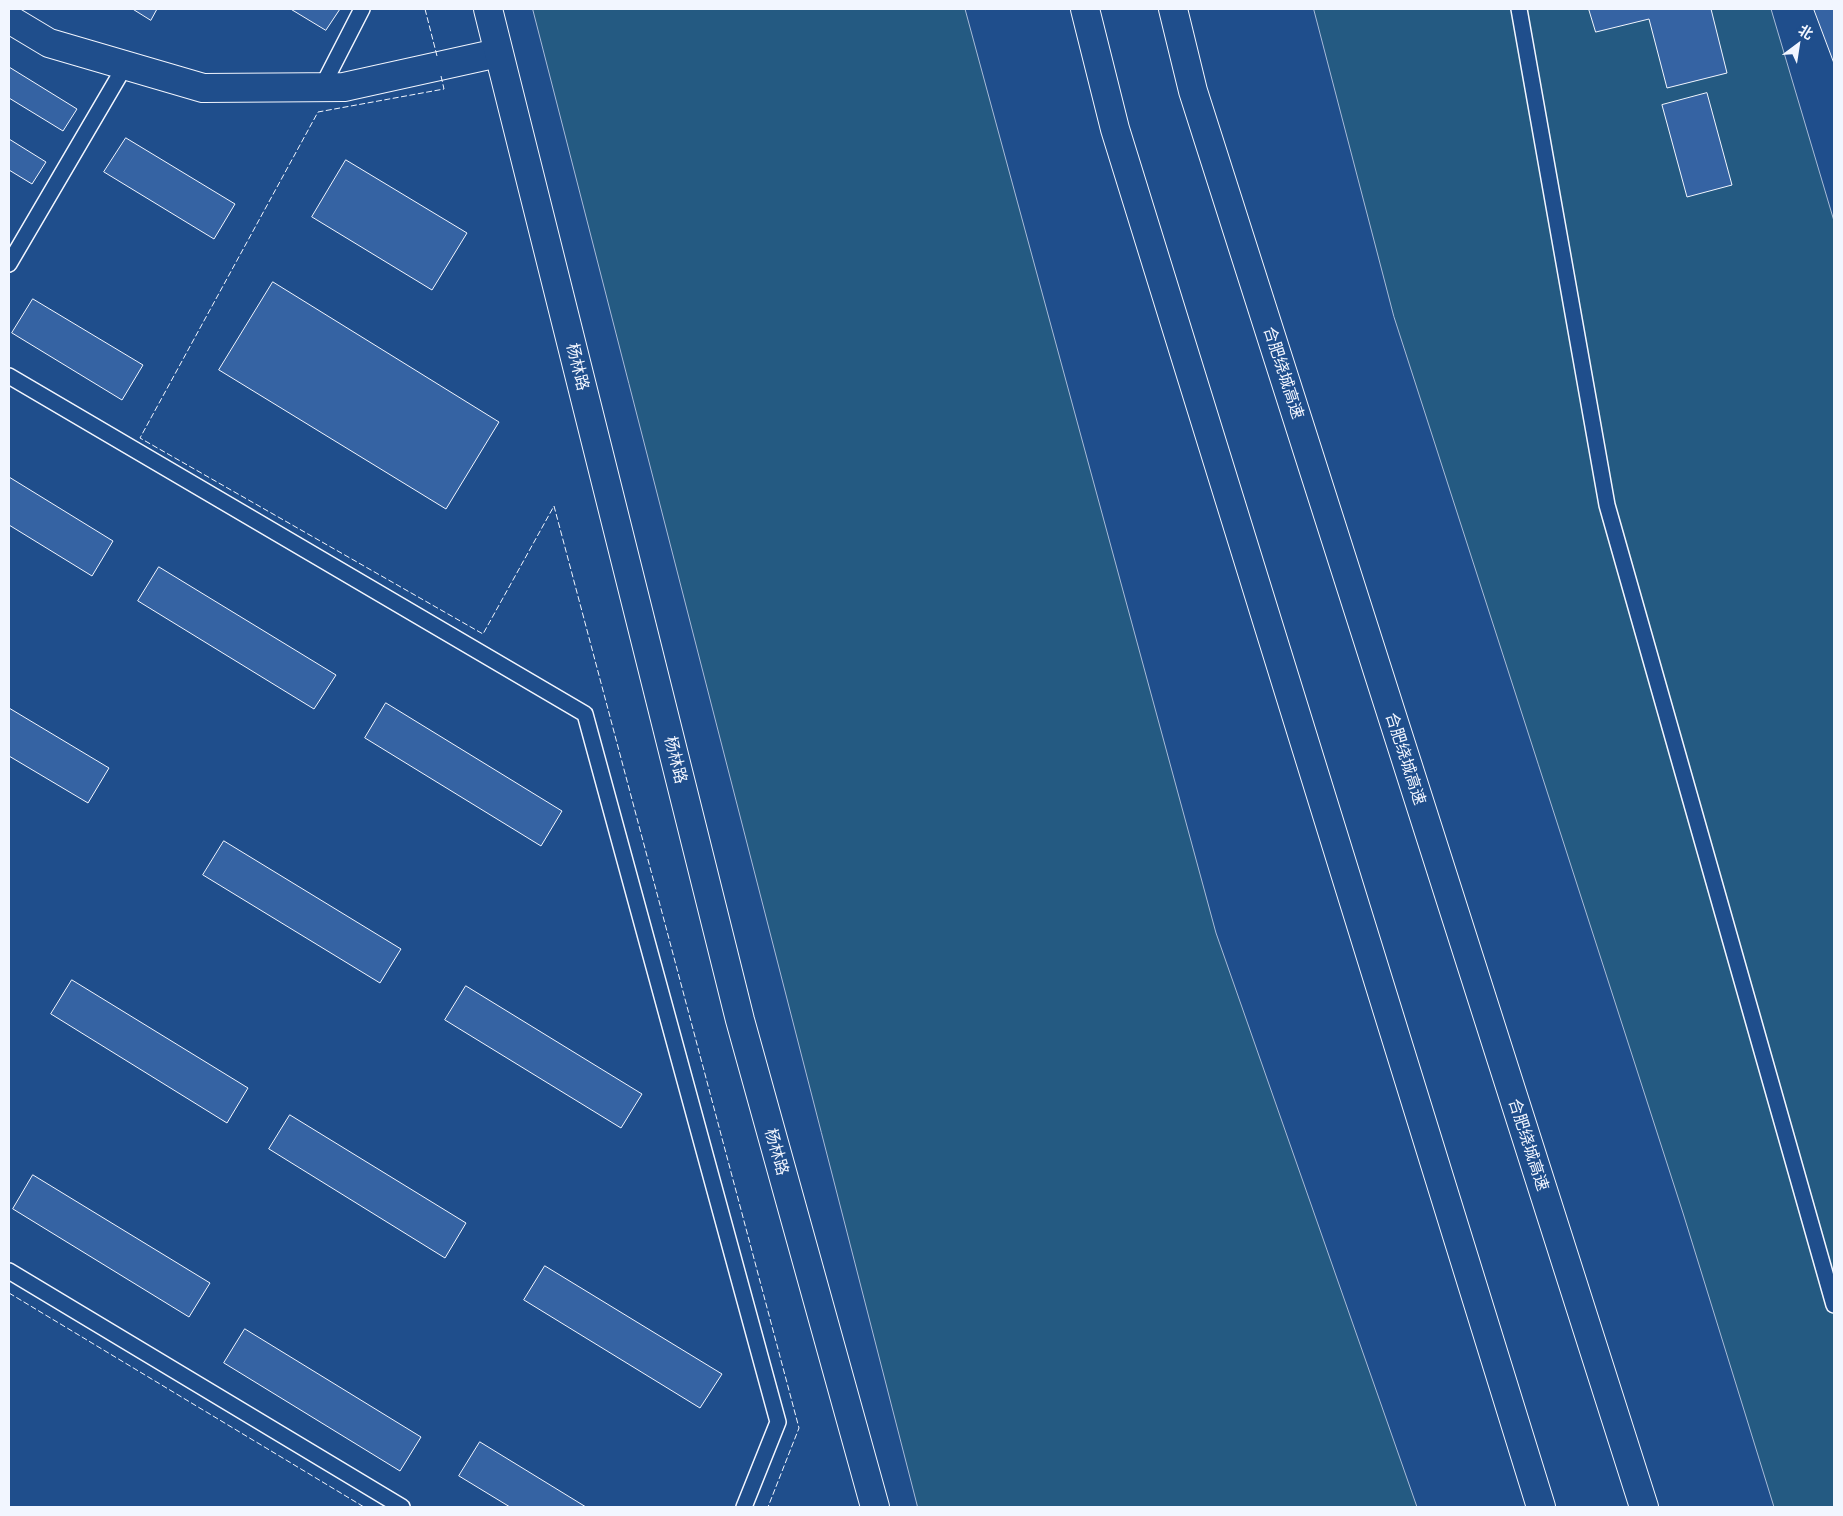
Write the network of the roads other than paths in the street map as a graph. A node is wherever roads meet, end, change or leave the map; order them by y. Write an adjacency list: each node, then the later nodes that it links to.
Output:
1 (362, 9): 9 (lane)
2 (488, 9): 7 (main road, 杨林路)
3 (1085, 9): 17 (main road)
4 (1173, 9): 18 (main road, 合肥绕城高速)
5 (1519, 9): 13 (lane)
6 (9, 19): 8 (main road)
7 (498, 53): 9 (main road); 16 (main road, 杨林路)
8 (125, 66): 9 (main road); 10 (lane)
9 (322, 87)
10 (9, 264)
11 (9, 376): 15 (lane)
12 (9, 1271): 14 (lane)
13 (1834, 1305)
14 (402, 1507)
15 (744, 1507)
16 (875, 1507)
17 (1541, 1507)
18 (1644, 1507)

